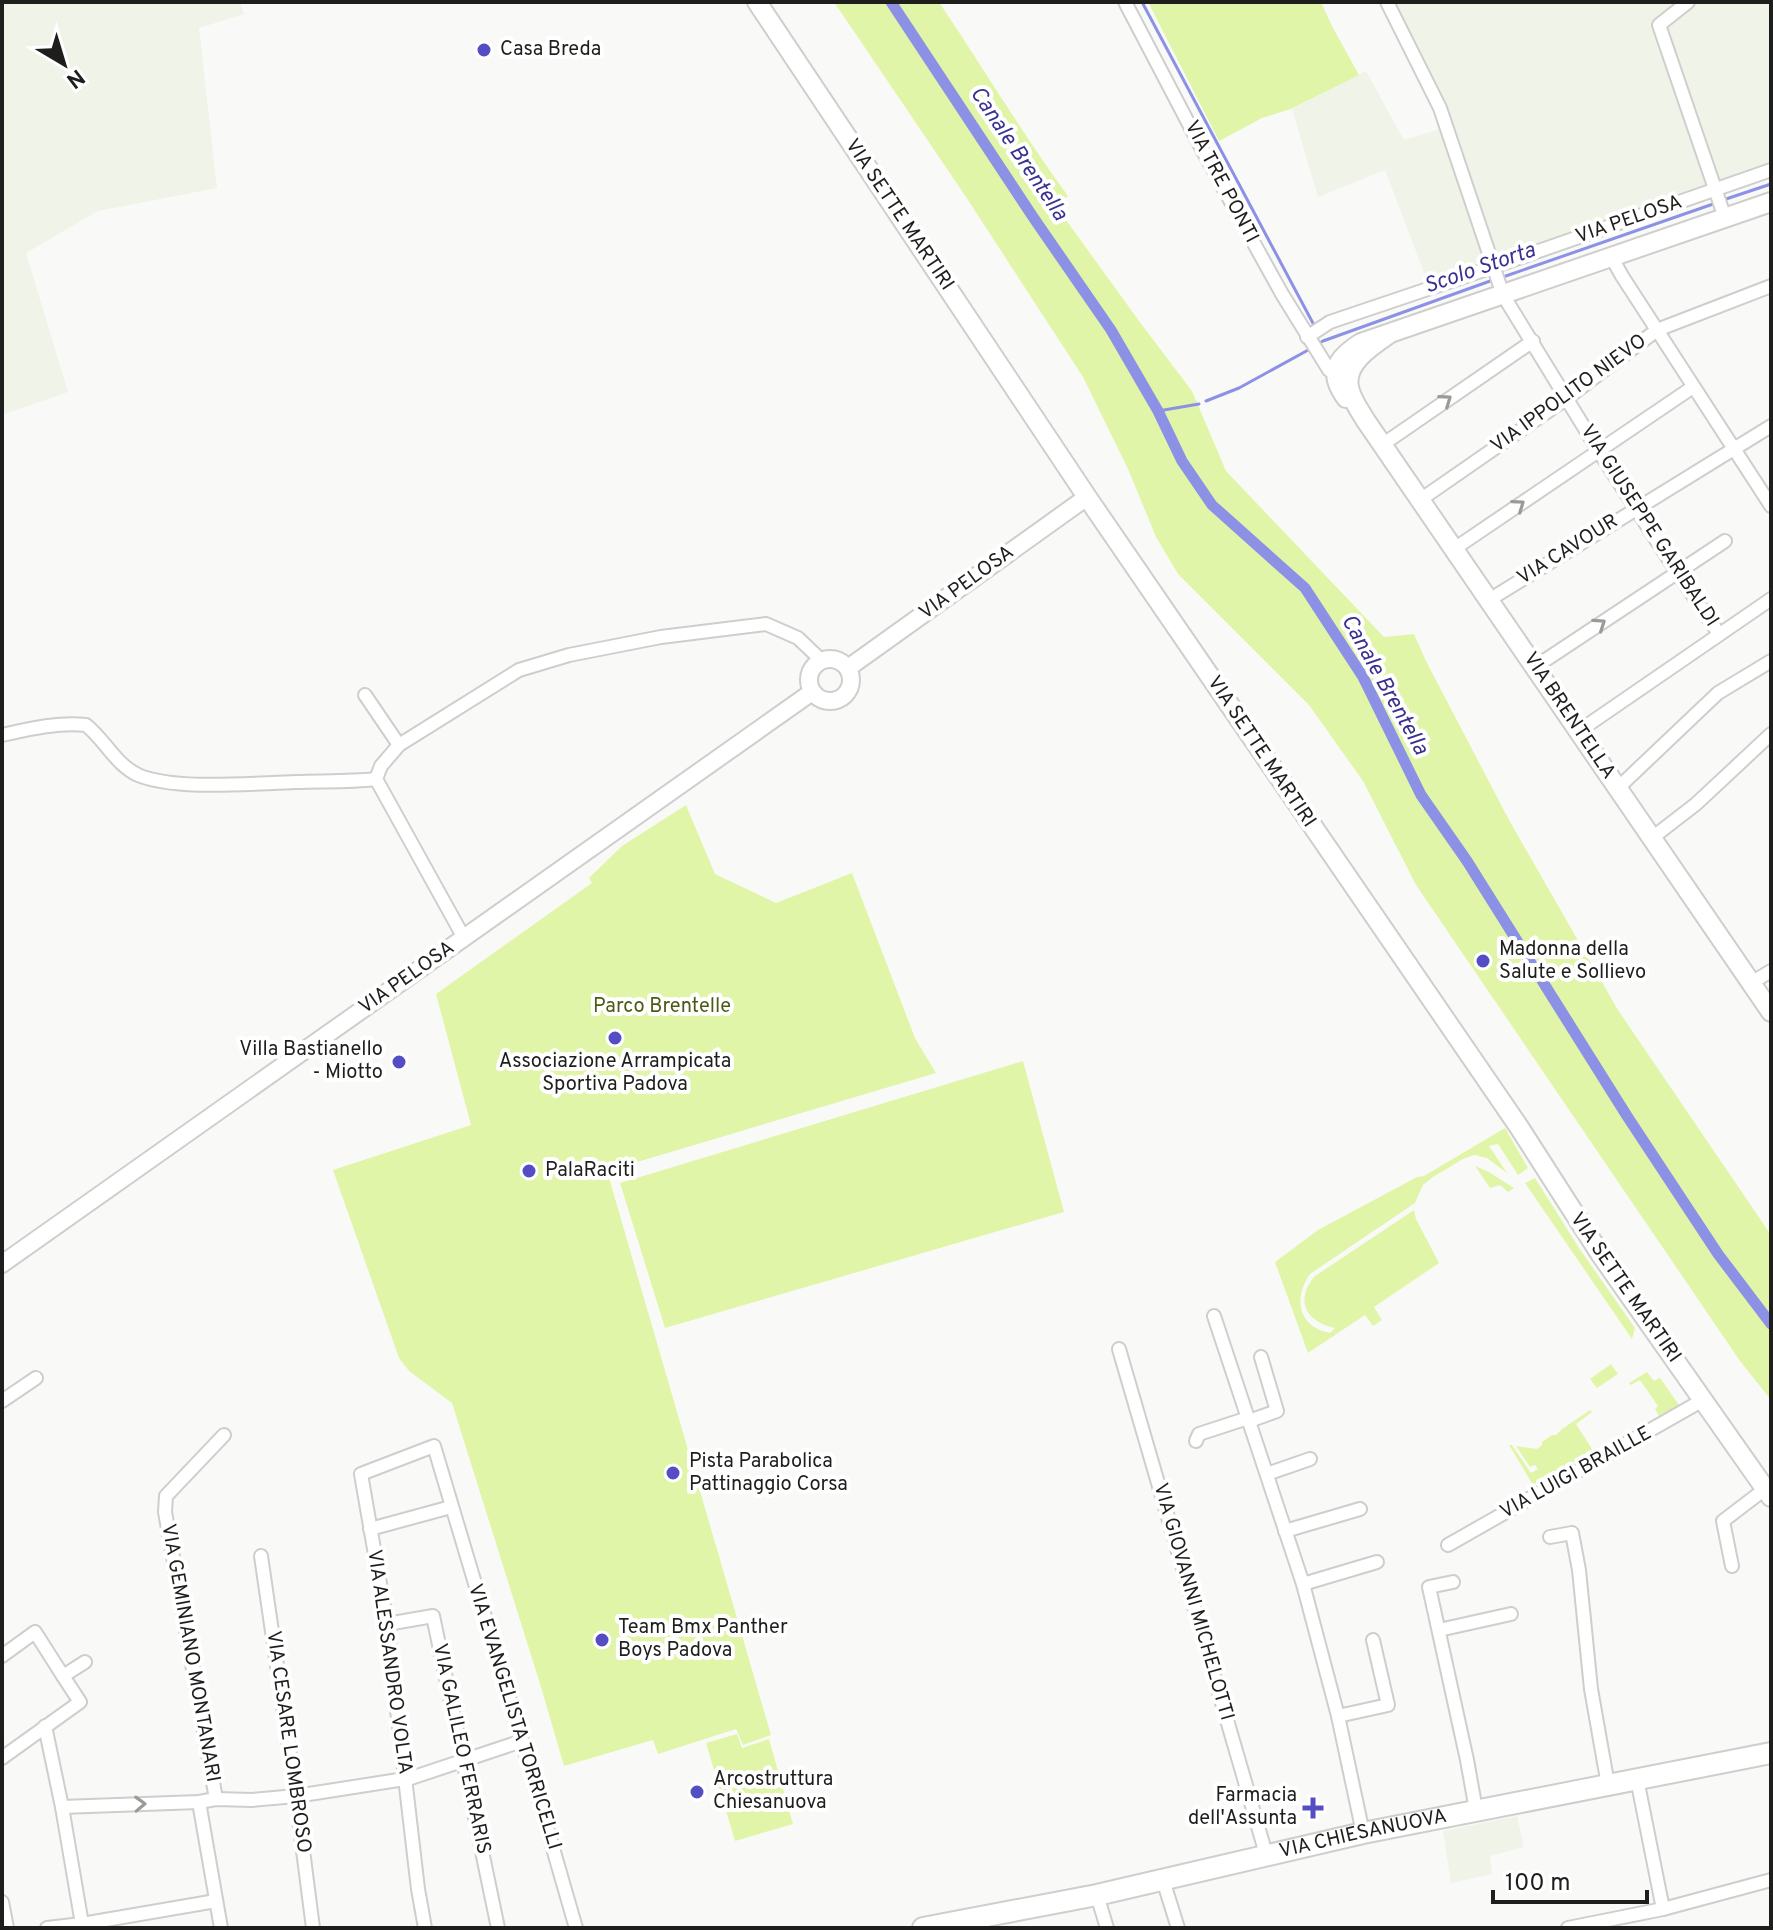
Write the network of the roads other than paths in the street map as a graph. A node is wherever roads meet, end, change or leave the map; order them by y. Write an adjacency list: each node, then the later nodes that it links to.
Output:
1 (757, 2): 25 (main road, VIA SETTE MARTIRI)
2 (1125, 2): 17 (street, VIA TRE PONTI)
3 (1387, 2): 10 (street, VIA GIUSEPPE GARIBALDI)
4 (1688, 2): 6 (street)
5 (1771, 170): 6 (street, VIA PELOSA)
6 (1716, 189): 8 (street); 10 (street, VIA PELOSA)
7 (1771, 202): 8 (main road, VIA PELOSA)
8 (1725, 215): 9 (main road, VIA PELOSA)
9 (1612, 258): 12 (main road, VIA PELOSA); 13 (street)
10 (1493, 267): 12 (street, VIA GIUSEPPE GARIBALDI); 17 (street, VIA PELOSA)
11 (1771, 286): 13 (street, VIA IPPOLITO NIEVO)
12 (1502, 292): 14 (main road, VIA PELOSA); 15 (street, VIA GIUSEPPE GARIBALDI)
13 (1657, 330): 19 (street); 20 (street, VIA IPPOLITO NIEVO)
14 (1389, 334): 16 (main road, VIA PELOSA); 18 (main road, VIA PELOSA)
15 (1533, 341): 20 (street, VIA GIUSEPPE GARIBALDI); 22 (street, one-way to 15)
16 (1361, 343): 17 (street, VIA PELOSA); 18 (main road)
17 (1313, 345): 18 (street)
18 (1342, 381): 22 (main road, VIA BRENTELLA)
19 (1693, 387): 23 (street); 24 (street)
20 (1567, 398): 23 (street, VIA GIUSEPPE GARIBALDI); 26 (street, VIA IPPOLITO NIEVO)
21 (1771, 426): 24 (street, VIA CAVOUR)
22 (1382, 445): 26 (main road, VIA BRENTELLA)
23 (1598, 450): 28 (street, VIA GIUSEPPE GARIBALDI); 30 (street, one-way to 23)
24 (1734, 450): 27 (street); 28 (street, VIA CAVOUR)
25 (1087, 497): 38 (street, VIA PELOSA); 57 (main road, VIA SETTE MARTIRI)
26 (1420, 500): 30 (main road, VIA BRENTELLA)
27 (1771, 506)
28 (1636, 508): 31 (street, VIA GIUSEPPE GARIBALDI); 33 (street, VIA CAVOUR)
29 (1725, 541): 31 (street)
30 (1454, 549): 33 (main road, VIA BRENTELLA)
31 (1677, 572): 34 (street, VIA GIUSEPPE GARIBALDI); 37 (street, one-way to 31)
32 (1771, 599): 34 (street)
33 (1489, 600): 37 (main road, VIA BRENTELLA)
34 (1719, 634): 41 (street)
35 (821, 660): 38 (street); 39 (street); 44 (street)
36 (1771, 661): 46 (street)
37 (1535, 667): 41 (main road, VIA BRENTELLA)
38 (848, 668): 39 (street)
39 (812, 692): 48 (street, VIA PELOSA)
40 (365, 695): 44 (street)
41 (1579, 731): 46 (main road, VIA BRENTELLA)
42 (2, 735): 45 (street)
43 (1769, 740): 47 (street)
44 (399, 745): 45 (street)
45 (376, 779): 48 (street)
46 (1618, 788): 47 (main road, VIA BRENTELLA)
47 (1652, 838): 50 (main road, VIA BRENTELLA)
48 (464, 938): 52 (street, VIA PELOSA)
49 (1771, 971): 50 (street)
50 (1751, 983): 51 (main road, VIA BRENTELLA)
51 (1771, 1012)
52 (2, 1264)
53 (1214, 1316): 59 (street)
54 (1119, 1349): 99 (street, VIA GIOVANNI MICHELOTTI)
55 (1261, 1357): 59 (street)
56 (36, 1378): 58 (street)
57 (1703, 1400): 65 (main road, VIA SETTE MARTIRI); 71 (street, VIA LUIGI BRAILLE)
58 (2, 1401)
59 (1249, 1420): 61 (street); 64 (street)
60 (224, 1435): 94 (street, VIA GEMINIANO MONTANARI)
61 (1196, 1441)
62 (434, 1446): 66 (street, VIA EVANGELISTA TORRICELLI); 68 (street, VIA ALESSANDRO VOLTA)
63 (1310, 1459): 64 (street)
64 (1267, 1474): 69 (street)
65 (1768, 1493): 74 (street)
66 (451, 1507): 68 (street); 86 (street, VIA EVANGELISTA TORRICELLI)
67 (1360, 1509): 69 (street)
68 (370, 1529): 78 (street, VIA ALESSANDRO VOLTA)
69 (1285, 1531): 76 (street)
70 (1550, 1537): 92 (street)
71 (1448, 1545)
72 (261, 1556): 93 (street, VIA CESARE LOMBROSO)
73 (1377, 1562): 76 (street)
74 (1732, 1566)
75 (1453, 1582): 79 (street)
76 (1303, 1584): 84 (street)
77 (1511, 1614): 79 (street)
78 (387, 1624): 89 (street, VIA GALILEO FERRARIS); 90 (street, VIA ALESSANDRO VOLTA)
79 (1439, 1630): 97 (street)
80 (1373, 1640): 84 (street)
81 (2, 1656): 83 (street)
82 (85, 1662): 83 (street)
83 (63, 1676): 85 (street)
84 (1338, 1716): 98 (street)
85 (45, 1726): 88 (street); 96 (street)
86 (522, 1741): 89 (street); 114 (street, VIA EVANGELISTA TORRICELLI)
87 (1771, 1753): 91 (main road, VIA CHIESANUOVA)
88 (2, 1758)
89 (463, 1760): 90 (street); 113 (street, VIA GALILEO FERRARIS)
90 (405, 1779): 93 (street); 112 (street, VIA ALESSANDRO VOLTA)
91 (1637, 1779): 92 (main road, VIA CHIESANUOVA); 105 (street)
92 (1608, 1785): 97 (main road, VIA CHIESANUOVA)
93 (296, 1796): 94 (street); 111 (street, VIA CESARE LOMBROSO)
94 (216, 1799): 95 (street)
95 (199, 1802): 96 (street, one-way to 95); 103 (street, VIA GEMINIANO MONTANARI)
96 (62, 1807): 106 (street)
97 (1476, 1810): 98 (main road, VIA CHIESANUOVA)
98 (1363, 1833): 99 (main road, VIA CHIESANUOVA)
99 (1266, 1854): 100 (main road, VIA CHIESANUOVA)
100 (1163, 1880): 102 (main road, VIA CHIESANUOVA); 117 (street)
101 (1771, 1880): 105 (street)
102 (1097, 1895): 107 (main road, VIA CHIESANUOVA); 116 (street)
103 (216, 1901): 106 (street); 110 (street, VIA GEMINIANO MONTANARI)
104 (2, 1902): 108 (street)
105 (1663, 1909): 118 (street)
106 (82, 1924): 109 (street)
107 (958, 1925): 115 (main road, VIA CHIESANUOVA)
108 (7, 1928)
109 (47, 1928)
110 (221, 1928)
111 (313, 1928)
112 (425, 1928)
113 (498, 1928)
114 (576, 1928)
115 (923, 1928)
116 (1107, 1928)
117 (1178, 1928)
118 (1568, 1928)

